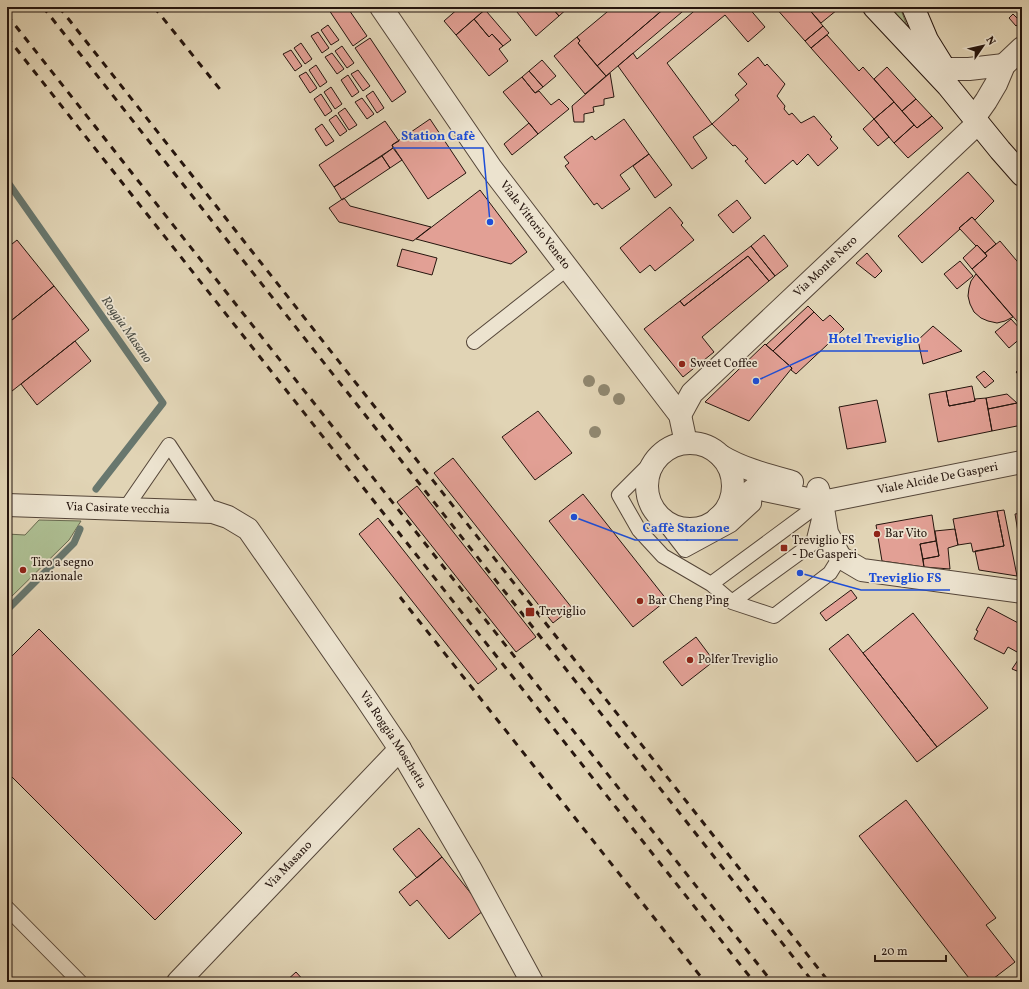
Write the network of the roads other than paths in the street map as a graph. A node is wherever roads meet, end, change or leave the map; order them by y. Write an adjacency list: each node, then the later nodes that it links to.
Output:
1 (381, 7): 9 (street, Viale Vittorio Veneto)
2 (874, 7): 6 (street)
3 (914, 7): 6 (street)
4 (1022, 48): 5 (street)
5 (1004, 65): 6 (street); 7 (street, Via Monte Nero)
6 (947, 77): 7 (street)
7 (976, 120): 8 (street); 11 (street, Via Monte Nero)
8 (1022, 176)
9 (568, 268): 10 (lane); 11 (street, Viale Vittorio Veneto)
10 (474, 342)
11 (680, 415): 12 (street, Viale Vittorio Veneto)
12 (686, 443): 13 (street); 14 (street)
13 (659, 455): 21 (street); 24 (lane)
14 (721, 456): 17 (street, Viale Alcide De Gasperi); 22 (street)
15 (1022, 462): 17 (street, Viale Alcide De Gasperi)
16 (756, 488): 17 (street, Viale Alcide De Gasperi); 21 (lane); 22 (street)
17 (820, 495): 23 (street); 24 (lane); 26 (lane)
18 (7, 506): 19 (street, Via Casirate vecchia)
19 (125, 509): 20 (street, Via Casirate vecchia); 20 (lane)
20 (221, 514): 27 (street, Via Roggia Moschetta)
21 (658, 515): 22 (street)
22 (718, 518)
23 (840, 557): 25 (street); 26 (lane)
24 (711, 584): 26 (lane)
25 (1022, 592)
26 (732, 602)
27 (400, 749): 30 (street, Via Masano); 31 (street, Via Roggia Moschetta)
28 (7, 908): 29 (lane)
29 (80, 982)
30 (178, 982)
31 (532, 982)

